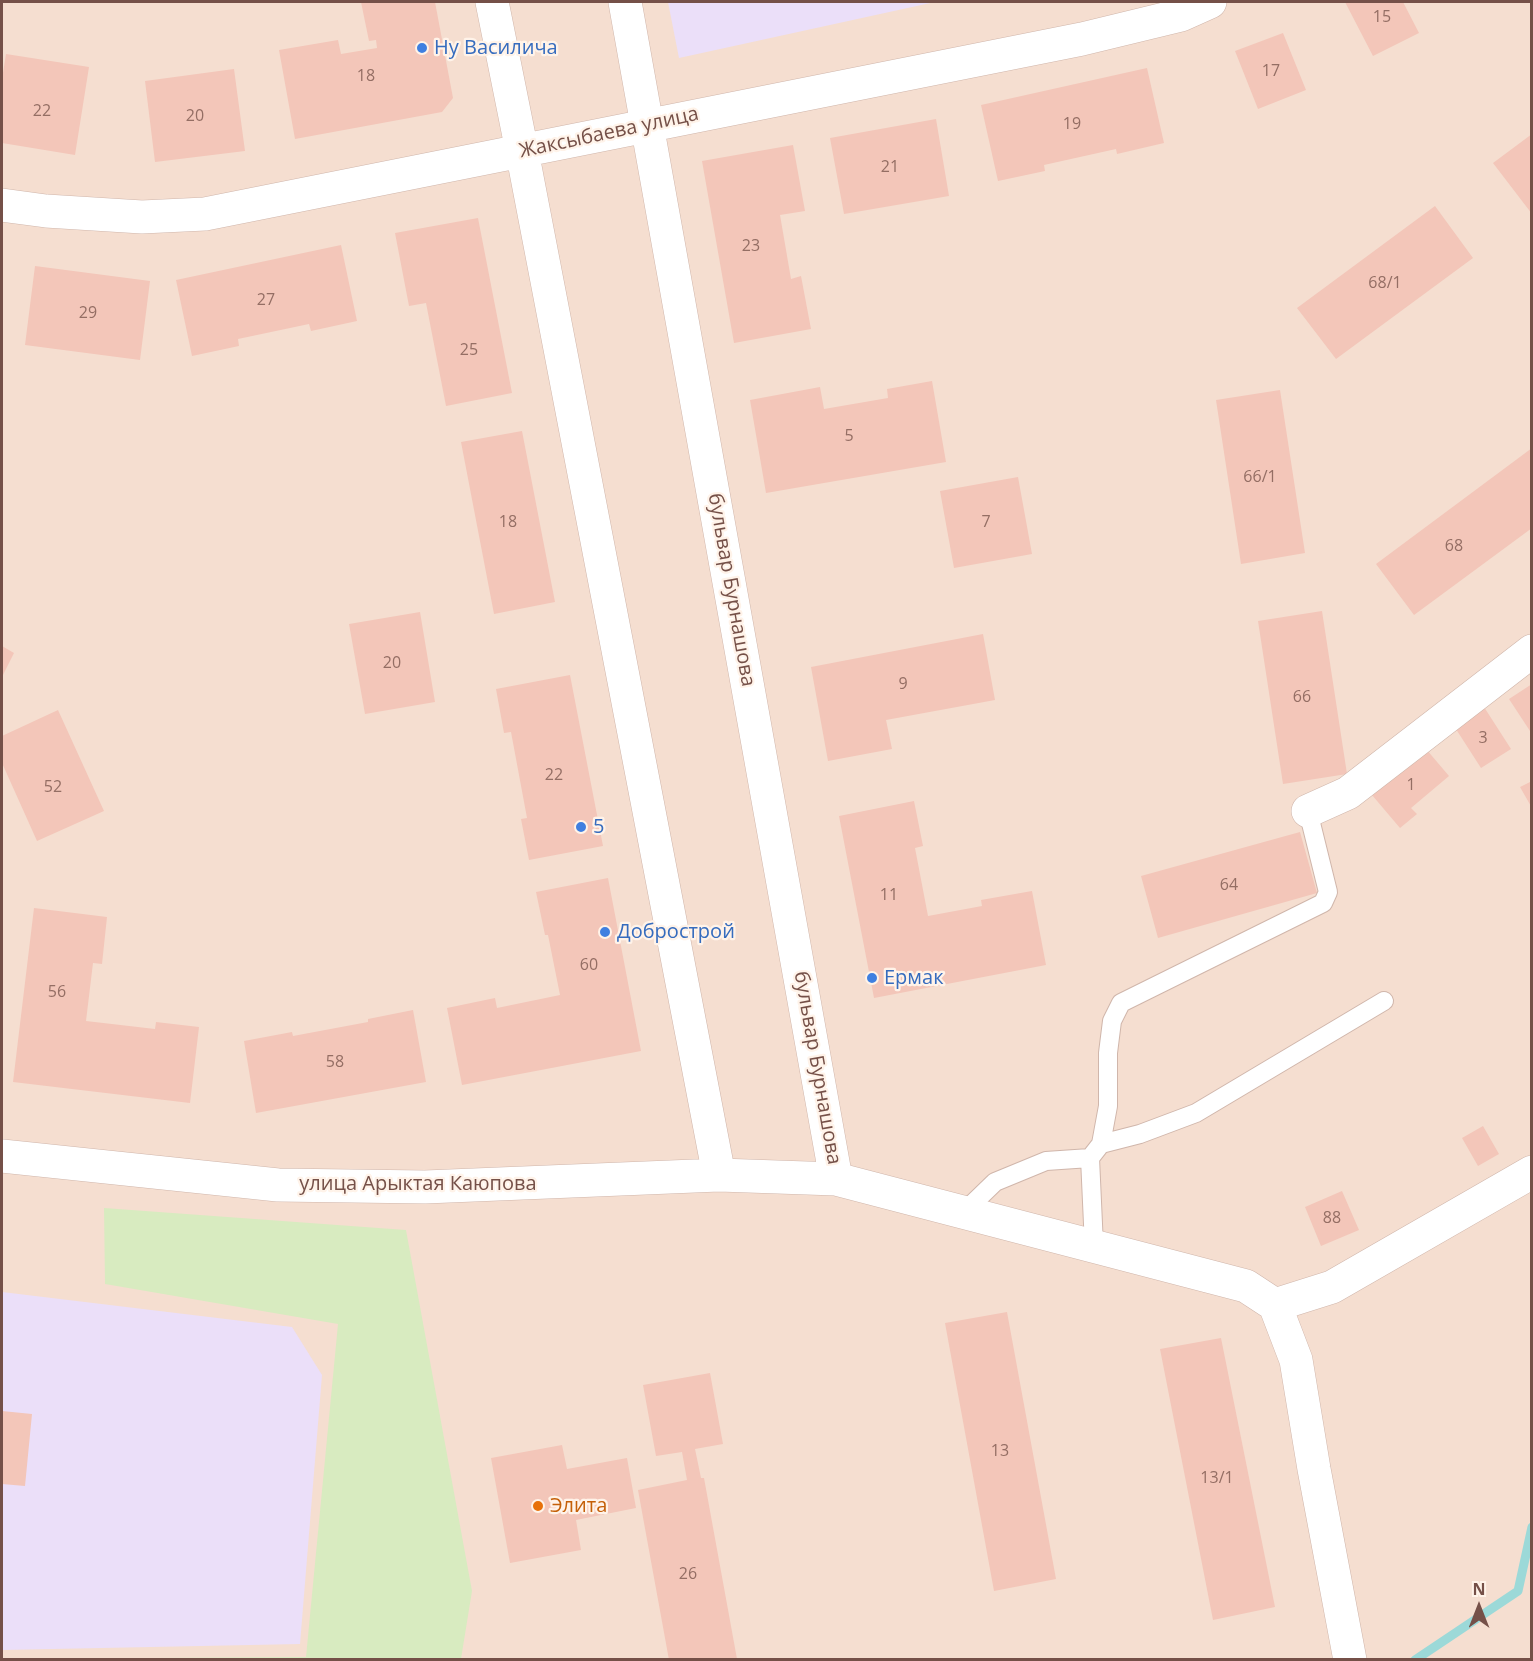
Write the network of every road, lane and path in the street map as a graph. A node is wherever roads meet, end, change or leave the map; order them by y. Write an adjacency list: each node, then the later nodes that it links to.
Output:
1 (492, 2): 5 (street)
2 (625, 2): 4 (street, бульвар Бурнашова)
3 (1210, 2): 4 (street, Жаксыбаева улица)
4 (648, 124): 5 (street, Жаксыбаева улица); 14 (street, бульвар Бурнашова)
5 (522, 151): 6 (street, Жаксыбаева улица); 13 (street)
6 (2, 205)
7 (1532, 651): 8 (street)
8 (1308, 811): 10 (lane)
9 (1384, 1001): 10 (lane)
10 (1096, 1151): 15 (lane); 16 (lane)
11 (2, 1156): 13 (street, улица Арыктая Каюпова)
12 (1532, 1172): 17 (street)
13 (719, 1175): 14 (street, улица Арыктая Каюпова)
14 (836, 1179): 15 (street, улица Арыктая Каюпова)
15 (964, 1212): 16 (street, улица Арыктая Каюпова)
16 (1095, 1246): 17 (street, улица Арыктая Каюпова)
17 (1275, 1305): 18 (street)
18 (1350, 1659)

